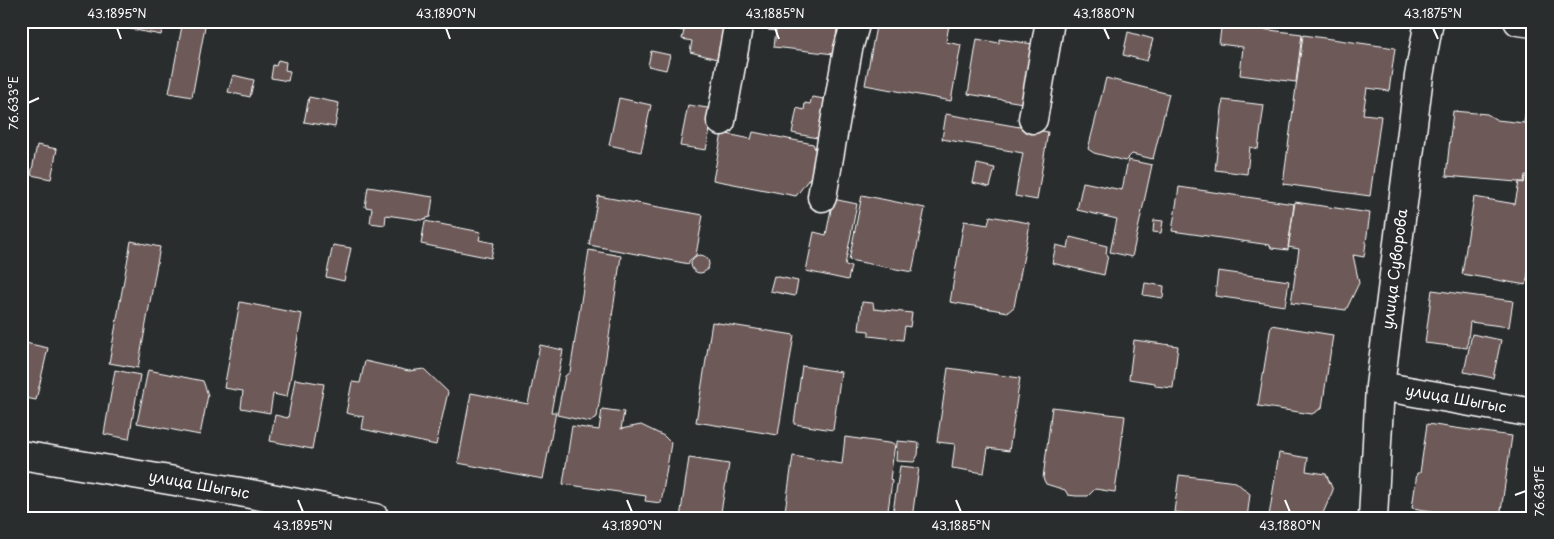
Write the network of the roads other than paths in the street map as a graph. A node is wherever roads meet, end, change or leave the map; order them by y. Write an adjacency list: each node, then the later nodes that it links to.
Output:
1 (739, 21): 8 (street)
2 (856, 21): 9 (street)
3 (1050, 21): 7 (street)
4 (1430, 21): 10 (street, улица Суворова)
5 (1518, 21): 6 (street)
6 (1533, 23)
7 (1033, 119)
8 (721, 121)
9 (822, 198)
10 (1380, 386): 11 (street, улица Шыгыс); 14 (street, улица Суворова)
11 (1533, 413)
12 (21, 455): 13 (street, улица Шыгыс)
13 (375, 518)
14 (1373, 518)

